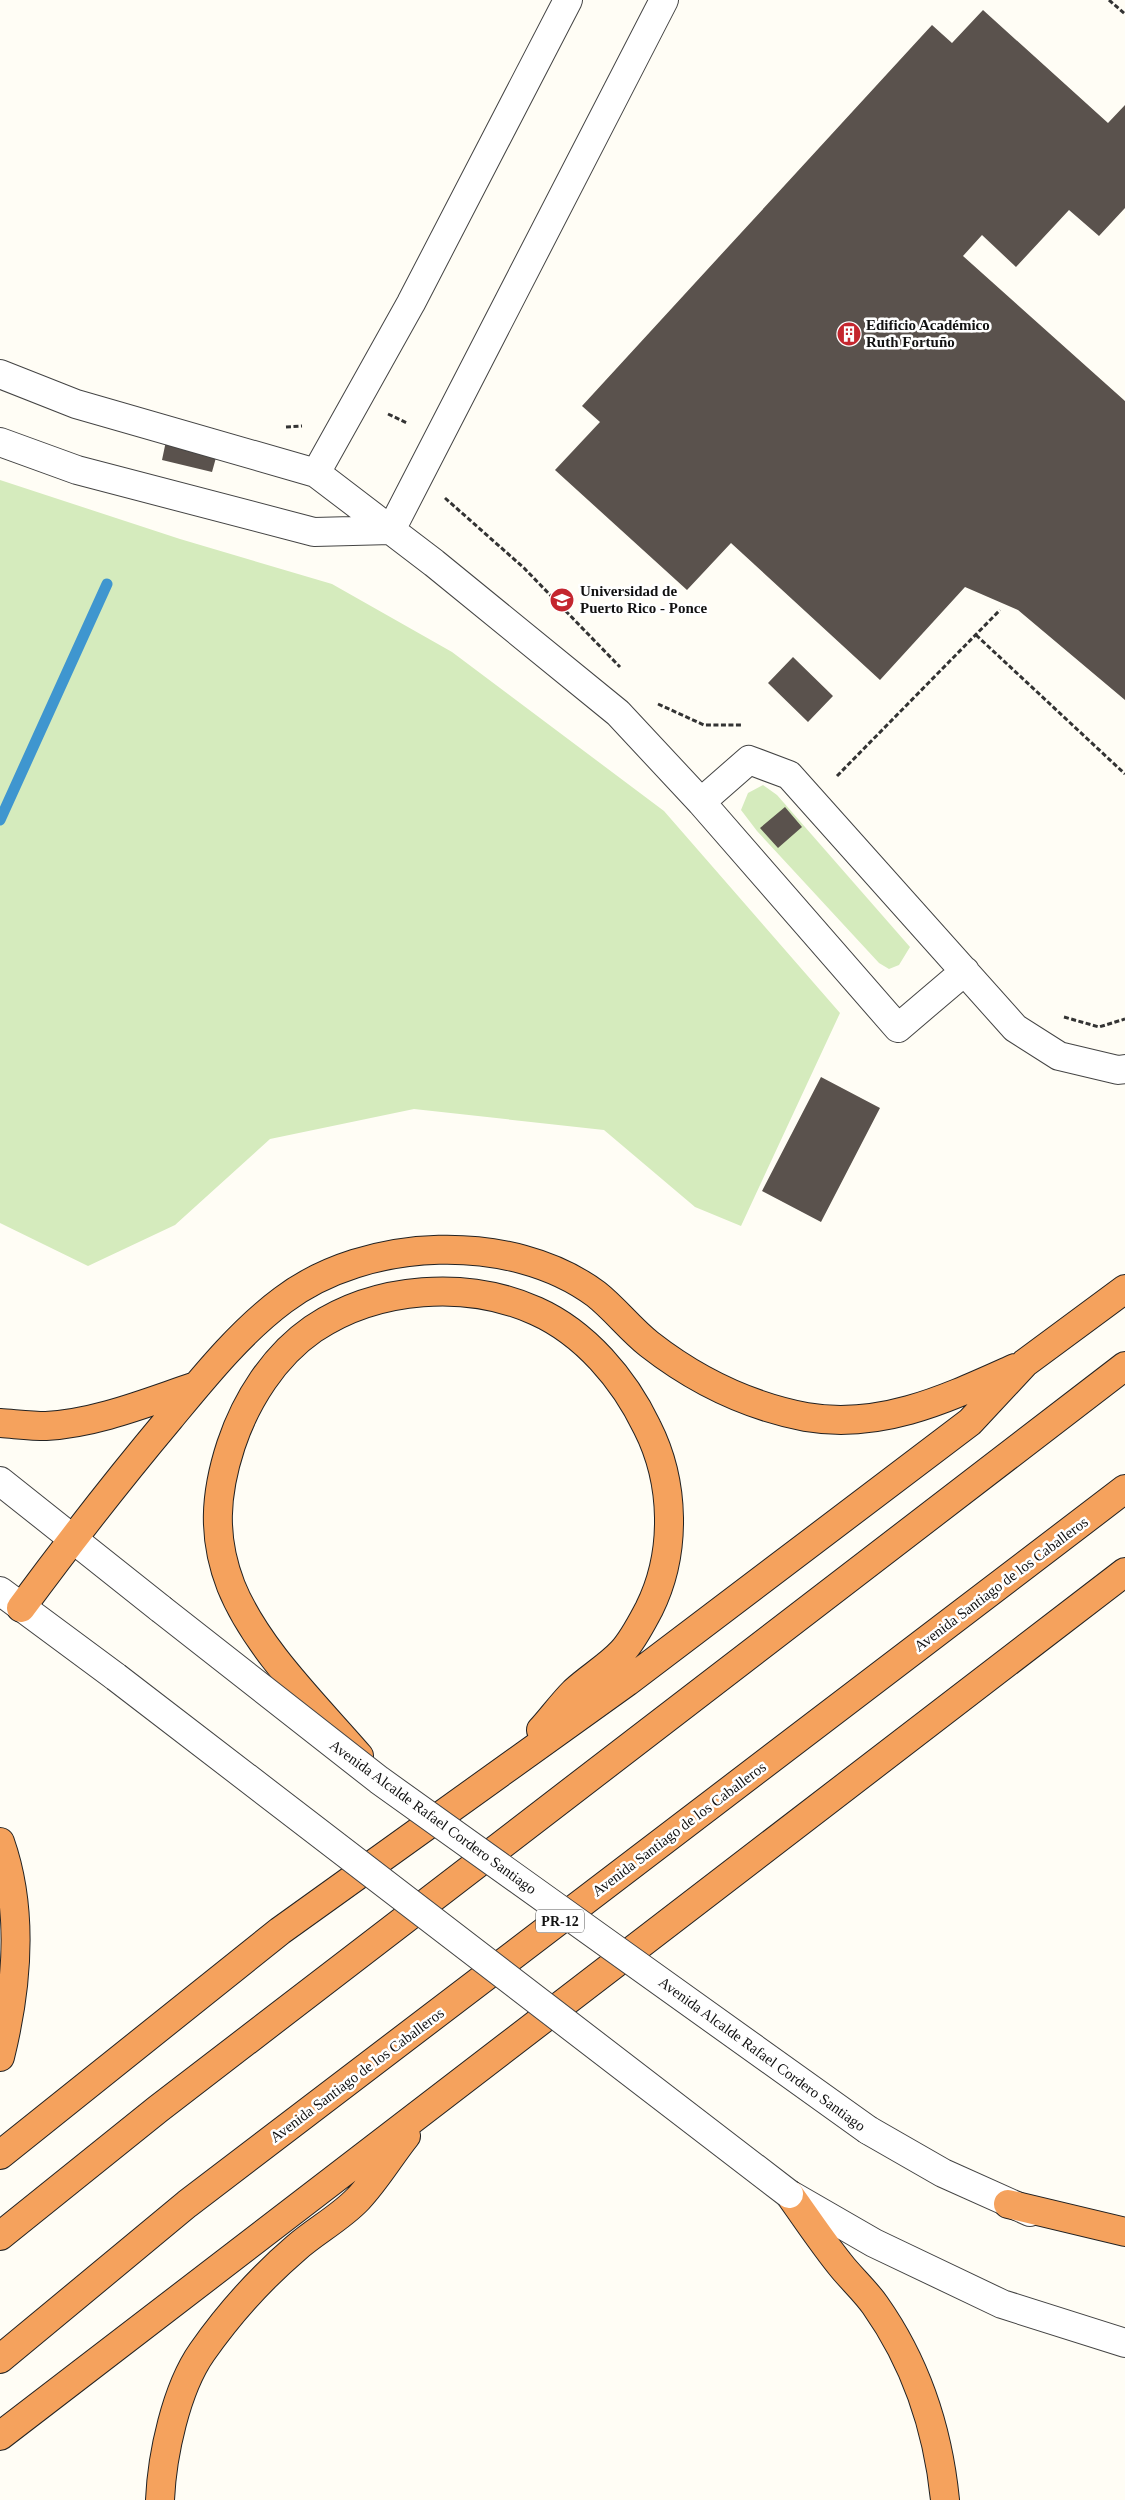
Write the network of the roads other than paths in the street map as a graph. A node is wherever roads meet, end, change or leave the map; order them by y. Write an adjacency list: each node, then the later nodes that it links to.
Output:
1 (568, 0): 5 (street)
2 (664, 0): 6 (street)
3 (0, 374): 5 (street)
4 (0, 442): 6 (street)
5 (316, 472): 6 (street)
6 (391, 530): 7 (street)
7 (701, 802): 8 (street); 8 (street)
8 (965, 971): 9 (street)
9 (1125, 1069)
10 (1125, 1289): 11 (highway)
11 (1025, 1364): 13 (highway); 23 (highway)
12 (1125, 1366): 32 (highway)
13 (196, 1386): 14 (highway); 17 (highway)
14 (0, 1423)
15 (0, 1481): 17 (street, Avenida Alcalde Rafael Cordero Santiago)
16 (1125, 1489): 35 (highway, Avenida Santiago de los Caballeros / PR-12)
17 (73, 1538): 22 (highway); 24 (street, Avenida Alcalde Rafael Cordero Santiago, bridge)
18 (1125, 1572): 21 (highway)
19 (1125, 1584): 21 (highway)
20 (0, 1591): 22 (street)
21 (1097, 1593): 27 (highway)
22 (21, 1608): 29 (street, bridge)
23 (511, 1765): 24 (highway, bridge); 28 (highway)
24 (379, 1780): 30 (street, Avenida Alcalde Rafael Cordero Santiago, bridge)
25 (0, 1842): 26 (highway)
26 (0, 2057)
27 (428, 2106): 36 (highway); 37 (highway)
28 (0, 2155)
29 (789, 2194): 34 (street); 38 (highway)
30 (1008, 2204): 31 (highway); 33 (street, Avenida Alcalde Rafael Cordero Santiago)
31 (1125, 2232)
32 (0, 2236)
33 (1125, 2246)
34 (1125, 2343)
35 (0, 2359)
36 (5, 2435)
37 (160, 2500)
38 (945, 2500)

